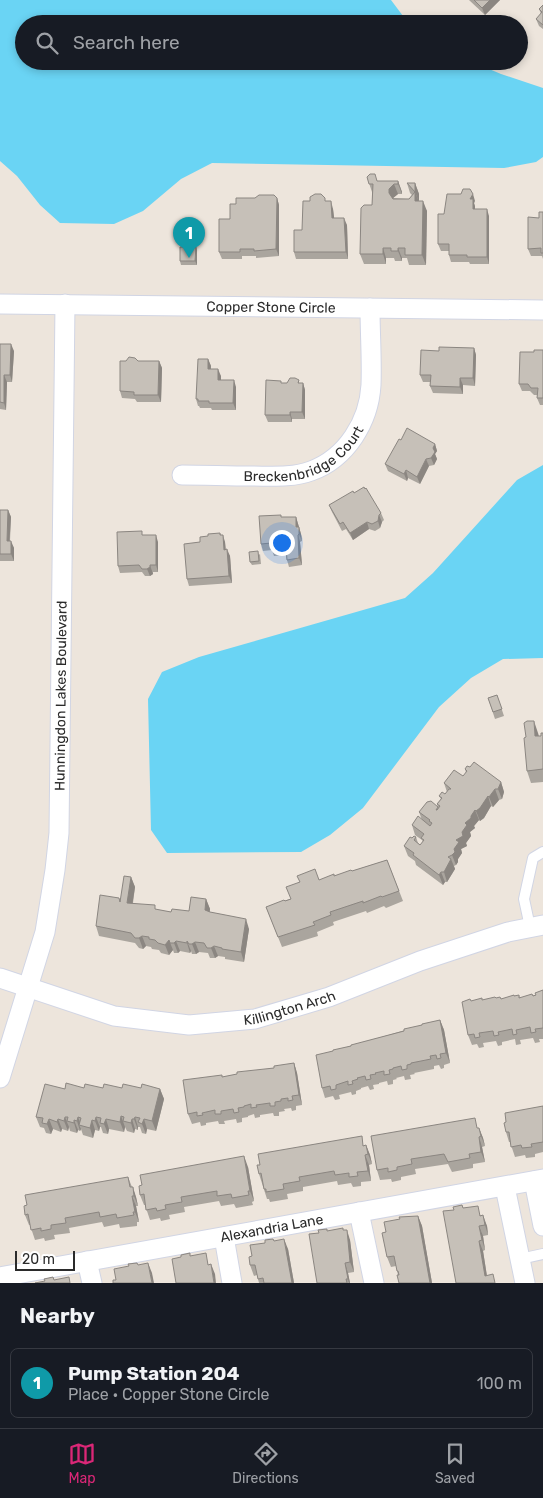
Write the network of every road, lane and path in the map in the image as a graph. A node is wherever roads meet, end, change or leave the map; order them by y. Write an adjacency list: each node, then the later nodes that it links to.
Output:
1 (0, 304): 2 (street, Copper Stone Circle)
2 (65, 304): 3 (street, Copper Stone Circle); 9 (street, Hunningdon Lakes Boulevard)
3 (370, 308): 4 (street, Copper Stone Circle); 5 (street, Breckenbridge Court)
4 (543, 310)
5 (182, 475)
6 (543, 852): 7 (lane)
7 (537, 926): 9 (street, Killington Arch)
8 (0, 978): 9 (street)
9 (29, 988): 10 (street, Hunningdon Lakes Boulevard)
10 (0, 1078)
11 (538, 1180): 12 (street, Alexandria Lane); 14 (street)
12 (505, 1186): 13 (street, Alexandria Lane); 17 (street)
13 (359, 1212): 15 (street, Alexandria Lane); 22 (street)
14 (543, 1226)
15 (224, 1237): 18 (street, Alexandria Lane); 21 (street)
16 (543, 1254): 17 (lane)
17 (520, 1259): 23 (street)
18 (88, 1261): 19 (street, Alexandria Lane); 20 (street)
19 (0, 1277)
20 (92, 1283)
21 (232, 1283)
22 (374, 1283)
23 (525, 1283)

